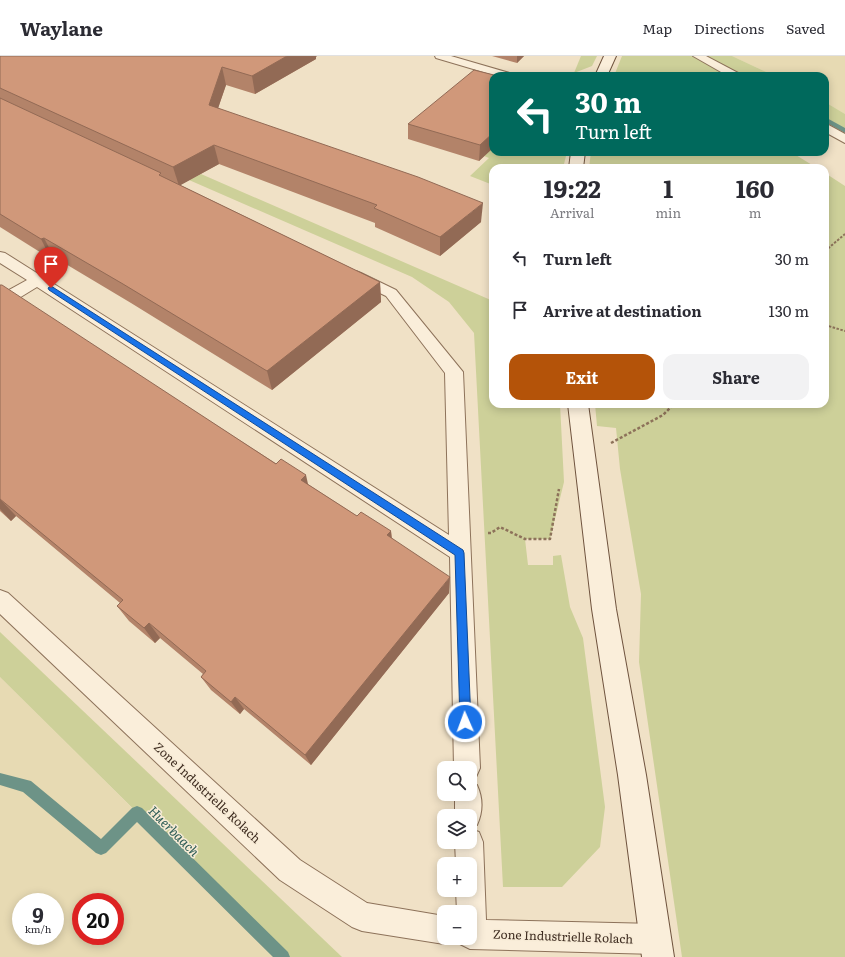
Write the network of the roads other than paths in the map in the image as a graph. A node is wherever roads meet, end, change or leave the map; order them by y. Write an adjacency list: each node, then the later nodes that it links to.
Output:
1 (440, 56): 4 (lane)
2 (610, 56): 5 (main road)
3 (698, 56): 6 (lane)
4 (496, 72)
5 (603, 72)
6 (728, 72)
7 (829, 129): 8 (lane)
8 (845, 139)
9 (0, 256): 11 (lane)
10 (341, 269): 14 (lane)
11 (38, 280): 12 (lane); 14 (lane)
12 (0, 302)
13 (578, 408): 21 (main road)
14 (460, 553): 16 (lane)
15 (0, 600): 19 (lane, Zone Industrielle Rolach)
16 (467, 761)
17 (469, 849): 18 (lane)
18 (470, 905)
19 (437, 929)
20 (477, 934): 21 (lane, Zone Industrielle Rolach)
21 (657, 948)

